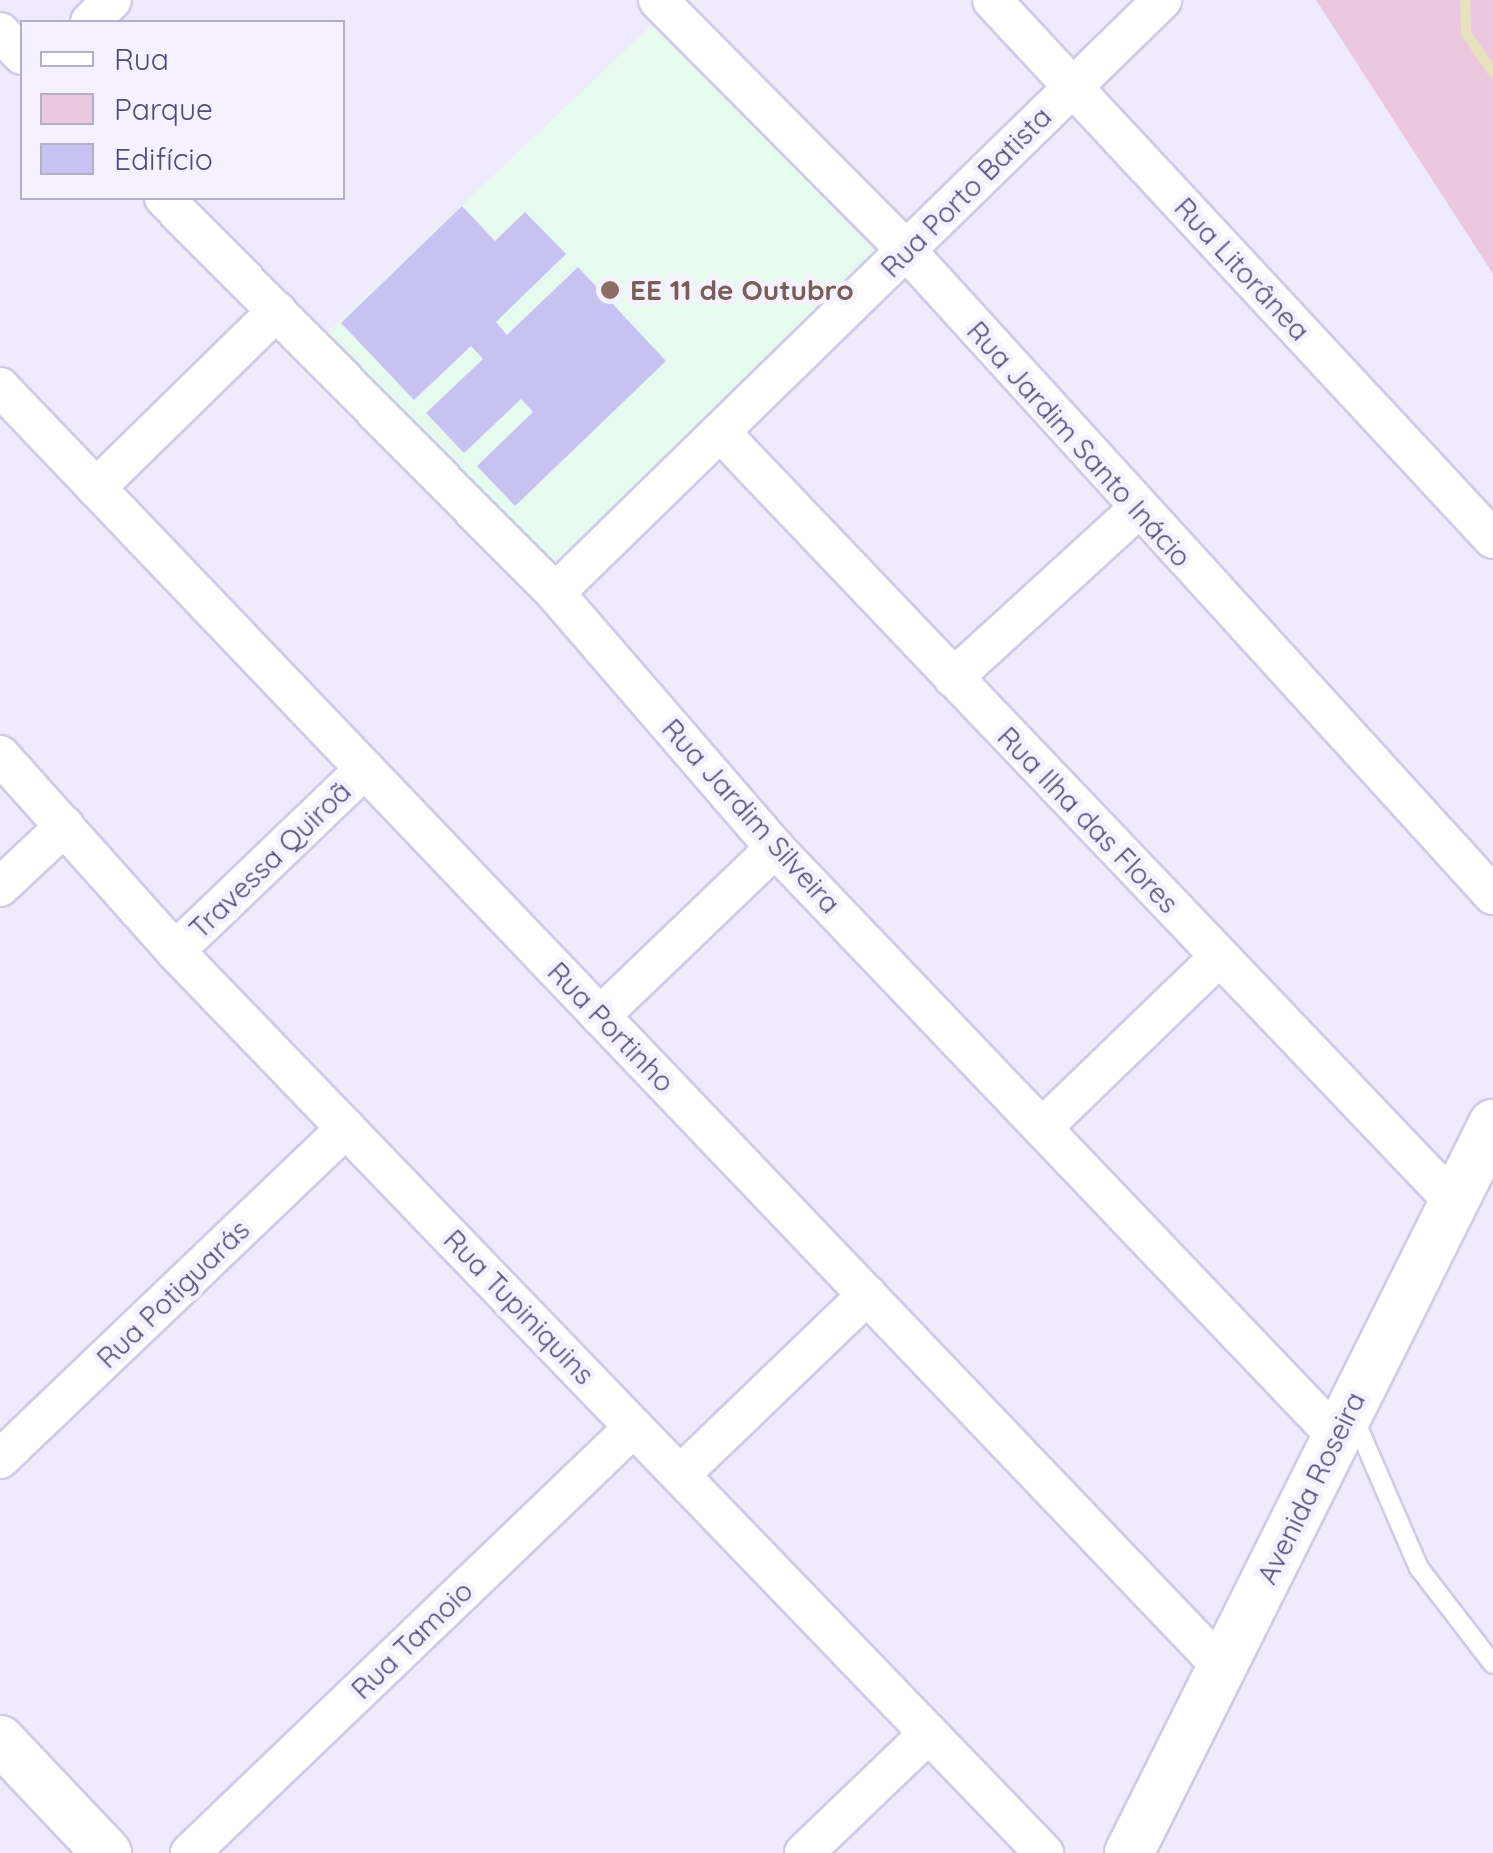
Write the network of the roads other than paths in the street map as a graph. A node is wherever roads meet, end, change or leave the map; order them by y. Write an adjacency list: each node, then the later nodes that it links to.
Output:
1 (112, 0): 5 (street)
2 (658, 0): 10 (street, Rua Jardim Santo Inácio)
3 (992, 0): 8 (street, Rua Litorânea)
4 (1162, 0): 8 (street, Rua Porto Batista)
5 (92, 20)
6 (0, 32): 7 (street)
7 (20, 53)
8 (1072, 87): 10 (street, Rua Porto Batista); 16 (street, Rua Litorânea)
9 (166, 200): 11 (street, Rua Jardim Silveira)
10 (906, 250): 13 (street, Rua Porto Batista); 15 (street, Rua Jardim Santo Inácio)
11 (276, 311): 14 (street); 17 (street, Rua Jardim Silveira)
12 (0, 387): 14 (street, Rua Portinho)
13 (724, 436): 17 (street, Rua Porto Batista); 18 (street, Rua Ilha das Flores)
14 (96, 488): 20 (street, Rua Portinho)
15 (1136, 511): 18 (street); 24 (street, Rua Jardim Santo Inácio)
16 (1493, 539)
17 (555, 593): 22 (street, Rua Jardim Silveira)
18 (952, 678): 26 (street, Rua Ilha das Flores)
19 (0, 755): 21 (street, Rua Tupiniquins)
20 (365, 769): 25 (street, Travessa Quiroã); 27 (street, Rua Portinho)
21 (64, 826): 23 (street); 25 (street, Rua Tupiniquins)
22 (775, 848): 27 (street); 30 (street, Rua Jardim Silveira)
23 (0, 887)
24 (1493, 896)
25 (175, 951): 29 (street, Rua Tupiniquins)
26 (1219, 957): 30 (street); 31 (street, Rua Ilha das Flores)
27 (600, 1016): 32 (street, Rua Portinho)
28 (1493, 1124): 31 (street, Avenida Roseira)
29 (346, 1128): 34 (street, Rua Tupiniquins); 35 (street, Rua Potiguarás)
30 (1042, 1128): 33 (street, Rua Jardim Silveira)
31 (1454, 1202): 33 (street, Avenida Roseira)
32 (867, 1295): 36 (street); 38 (street, Rua Portinho)
33 (1344, 1422): 37 (lane); 38 (street, Avenida Roseira)
34 (634, 1427): 36 (street, Rua Tupiniquins); 42 (street, Rua Tamoio)
35 (0, 1459)
36 (680, 1474): 39 (street, Rua Tupiniquins)
37 (1493, 1664)
38 (1222, 1667): 45 (street, Avenida Roseira)
39 (929, 1733): 43 (street); 44 (street, Rua Tupiniquins)
40 (0, 1740): 41 (street)
41 (107, 1853)
42 (190, 1853)
43 (804, 1853)
44 (1044, 1853)
45 (1129, 1853)

